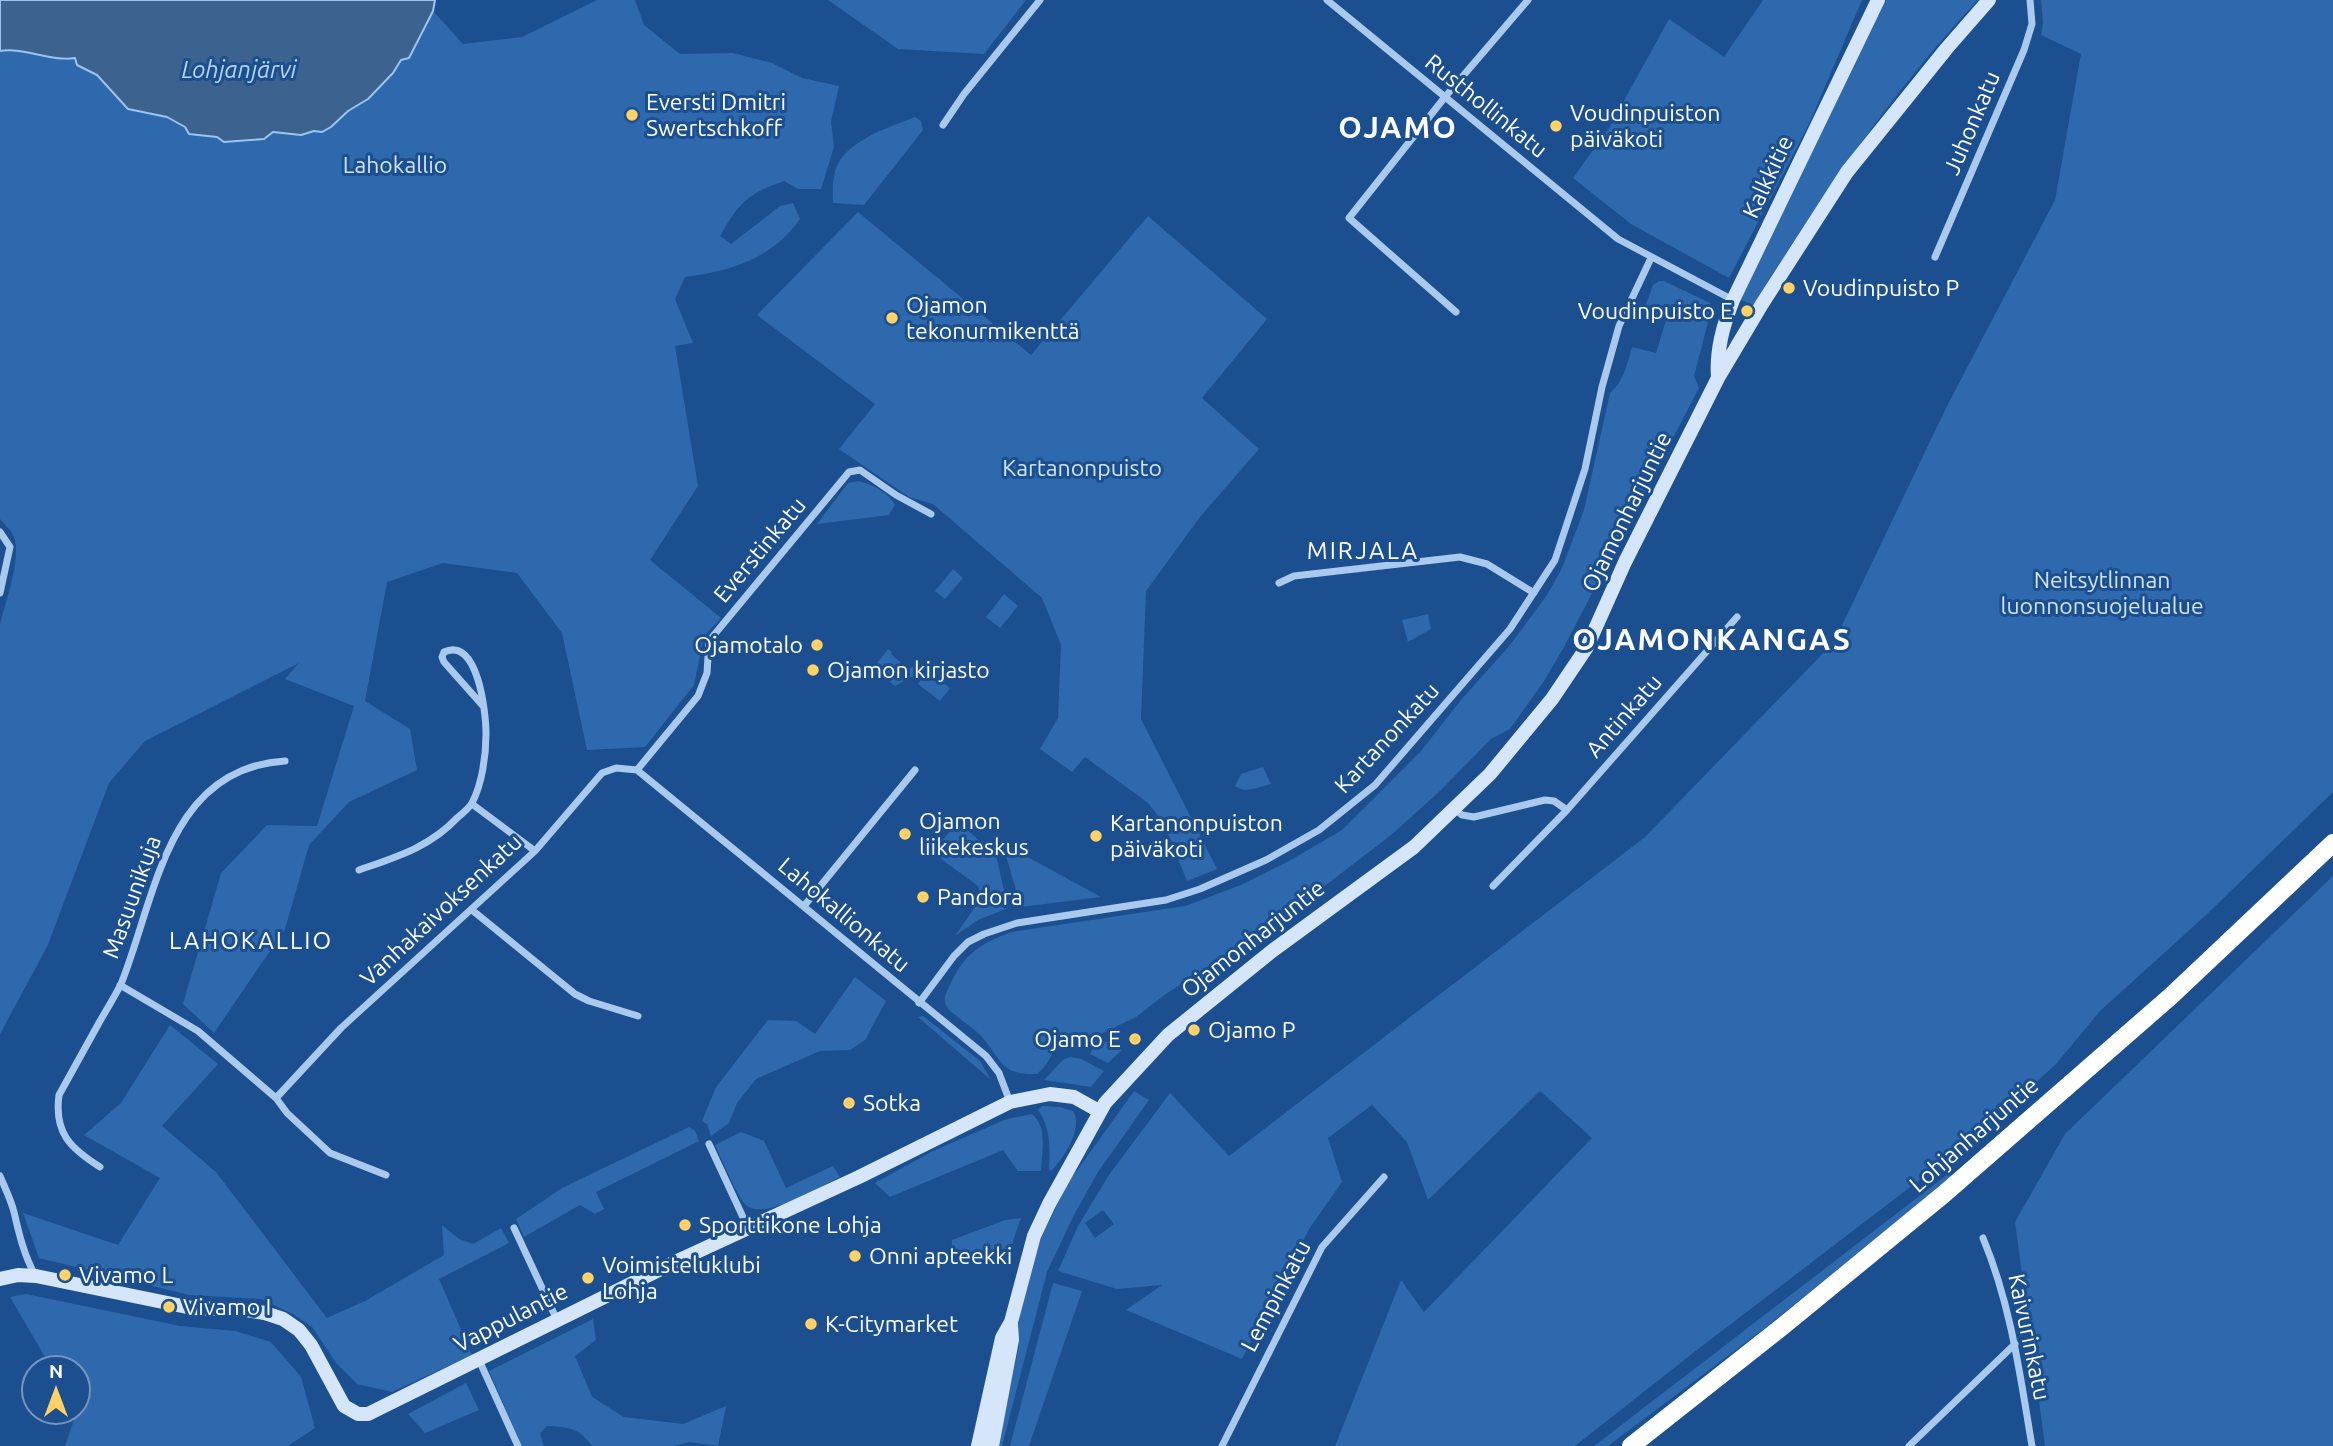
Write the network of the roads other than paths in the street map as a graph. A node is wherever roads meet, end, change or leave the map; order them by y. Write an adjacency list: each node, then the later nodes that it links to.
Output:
1 (1040, 0): 8 (street)
2 (1327, 0): 7 (street, Rusthollinkatu)
3 (1528, 0): 7 (street)
4 (1878, 0): 11 (main road, Kalkkitie)
5 (1989, 0): 13 (main road, Ojamonharjuntie)
6 (2030, 0): 9 (street, Juhonkatu)
7 (1445, 97): 10 (street, Rusthollinkatu); 12 (street)
8 (943, 125)
9 (1935, 257)
10 (1651, 258): 11 (street, Rusthollinkatu); 18 (street, Kartanonkatu)
11 (1733, 300): 13 (main road, Kalkkitie)
12 (1456, 312)
13 (1718, 378): 25 (main road, Ojamonharjuntie)
14 (931, 514): 22 (street, Everstinkatu)
15 (0, 532): 17 (street)
16 (1279, 583): 18 (street)
17 (0, 593)
18 (1534, 593): 34 (street, Kartanonkatu)
19 (1737, 617): 26 (street, Antinkatu)
20 (484, 706): 20 (street); 24 (street)
21 (285, 761): 33 (street, Masuunikuja)
22 (637, 770): 28 (street, Vanhakaivoksenkatu); 31 (street, Lahokallionkatu)
23 (915, 771): 31 (street)
24 (472, 804): 28 (street); 29 (street)
25 (1454, 809): 26 (street); 38 (main road, Ojamonharjuntie)
26 (1567, 810): 30 (street, Antinkatu)
27 (2333, 842): 53 (highway, Lohjanharjuntie)
28 (535, 851): 32 (street, Vanhakaivoksenkatu)
29 (359, 870)
30 (1493, 886)
31 (804, 906): 34 (street, Lahokallionkatu)
32 (472, 909): 35 (street); 36 (street, Vanhakaivoksenkatu)
33 (120, 985): 36 (street); 40 (street, Masuunikuja)
34 (919, 1003): 37 (street, Lahokallionkatu)
35 (638, 1016)
36 (276, 1098): 41 (street)
37 (1010, 1101): 38 (main road, Vappulantie); 45 (main road, Vappulantie)
38 (1099, 1111): 50 (main road, Ojamonharjuntie)
39 (709, 1143): 45 (street)
40 (100, 1167)
41 (386, 1175)
42 (0, 1176): 47 (street)
43 (1384, 1177): 58 (street, Lempinkatu)
44 (514, 1228): 49 (street)
45 (748, 1229): 49 (main road, Vappulantie)
46 (1983, 1238): 51 (street, Kaivurinkatu)
47 (36, 1276): 48 (main road, Vappulantie); 52 (main road, Vappulantie)
48 (0, 1279)
49 (557, 1320): 52 (main road, Vappulantie)
50 (1011, 1322): 56 (main road, Ojamonharjuntie); 57 (main road, Ojamonharjuntie)
51 (2015, 1343): 62 (street); 63 (street, Kaivurinkatu)
52 (479, 1360): 55 (street)
53 (1723, 1372): 54 (highway, Lohjanharjuntie); 61 (highway)
54 (1659, 1423): 59 (highway); 60 (highway, Lohjanharjuntie)
55 (518, 1446)
56 (978, 1446)
57 (992, 1446)
58 (1223, 1446)
59 (1626, 1446)
60 (1631, 1446)
61 (1645, 1446)
62 (1909, 1446)
63 (2032, 1446)

